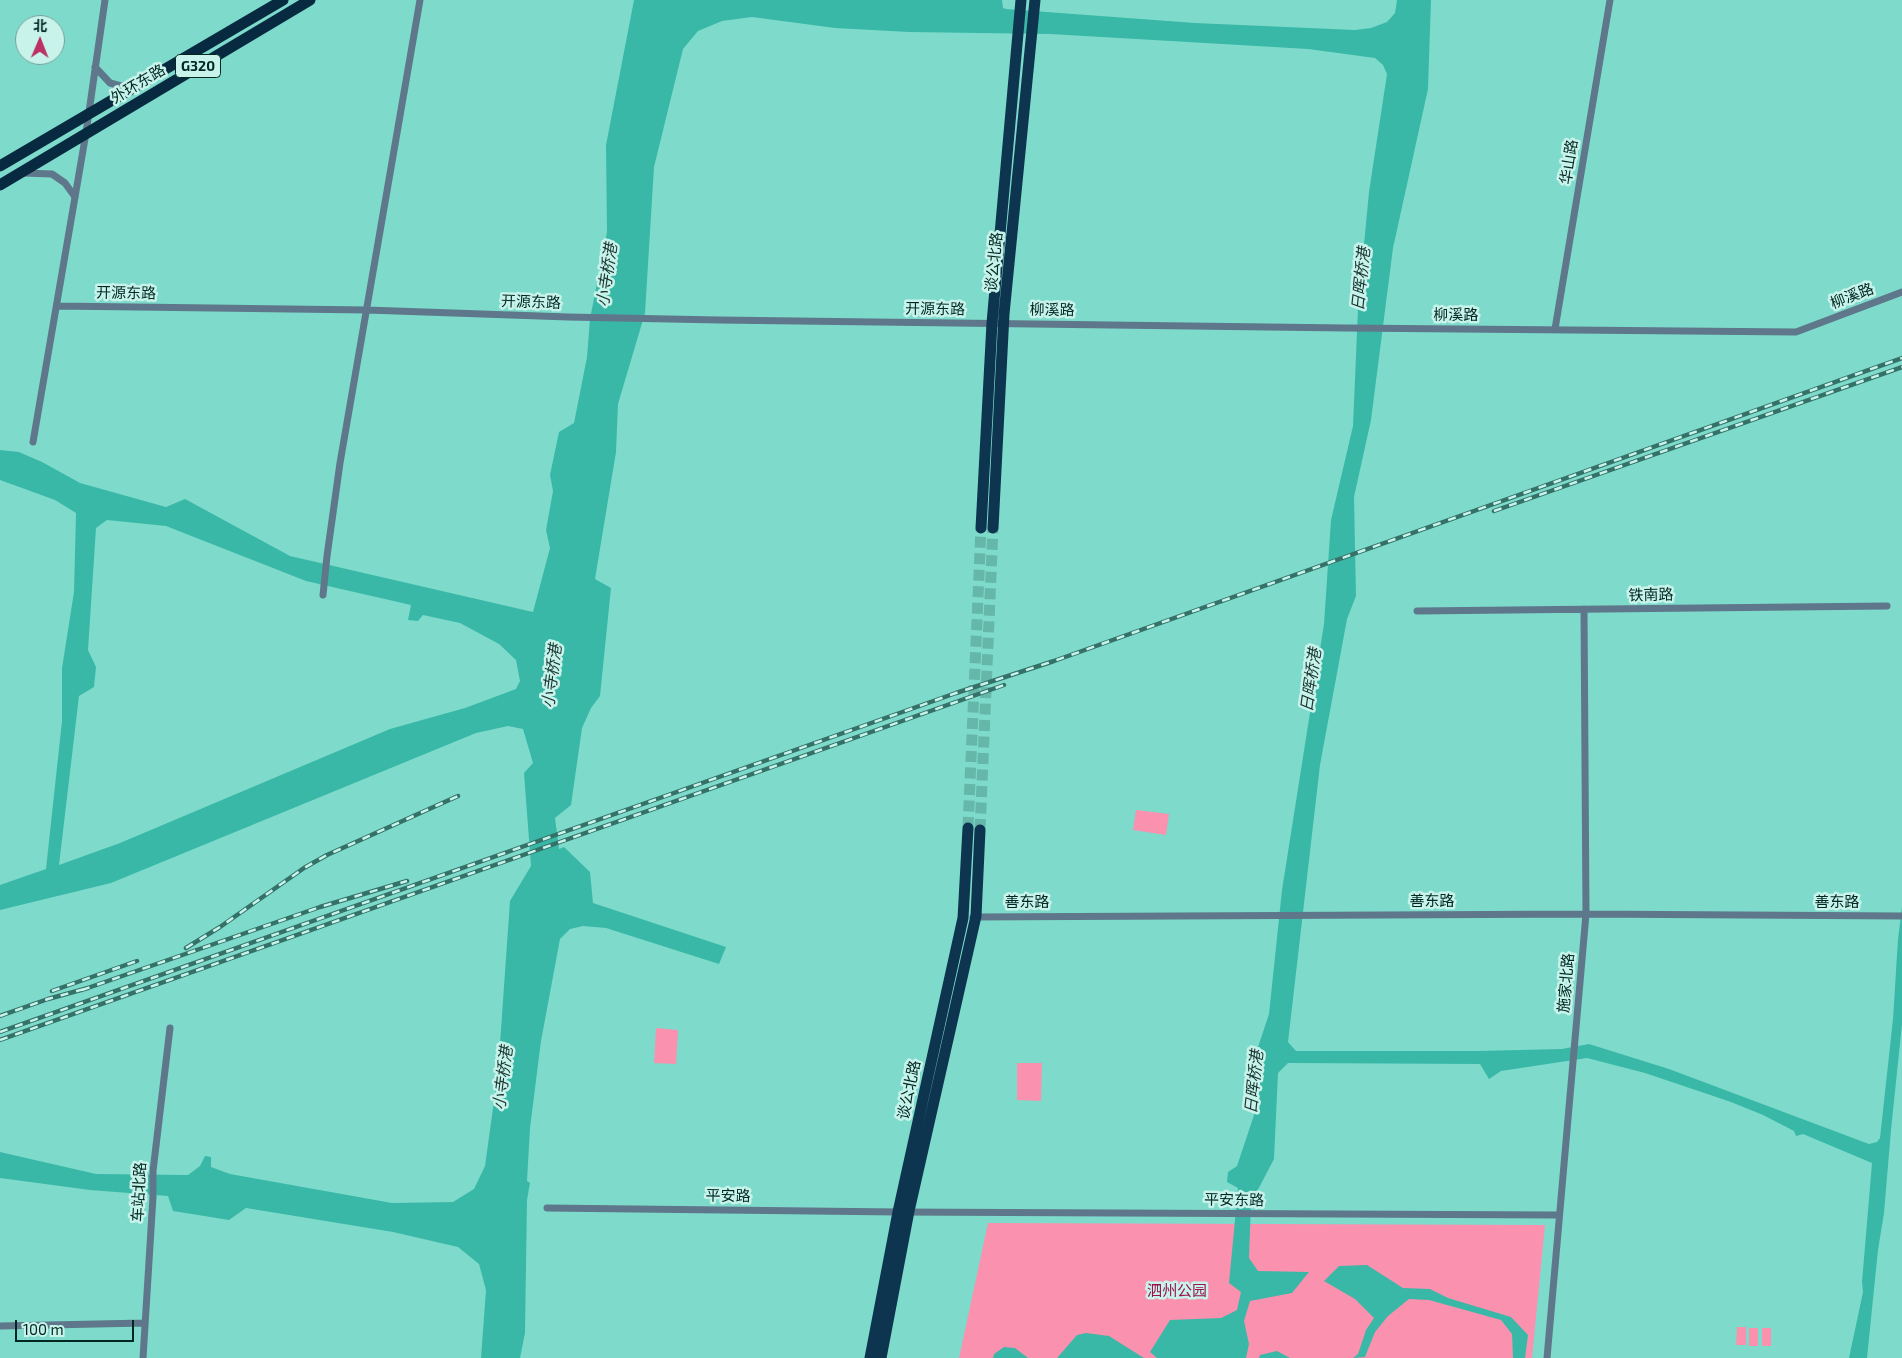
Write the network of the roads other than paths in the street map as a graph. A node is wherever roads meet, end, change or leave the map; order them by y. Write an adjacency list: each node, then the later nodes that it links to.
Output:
1 (104, 0): 8 (street)
2 (283, 0): 9 (highway, 外环东路 / G320)
3 (310, 0): 11 (highway, 外环东路 / G320)
4 (420, 0): 18 (street)
5 (1610, 0): 20 (street, 华山路)
6 (1021, 2): 19 (main road, 谈公北路)
7 (1035, 3): 19 (main road, 谈公北路)
8 (94, 67): 9 (street); 10 (street)
9 (132, 89): 10 (highway, 外环东路)
10 (87, 116): 11 (street); 12 (highway, 外环东路)
11 (86, 133): 13 (highway, G320); 15 (street)
12 (0, 166)
13 (21, 173): 14 (highway, G320); 15 (street)
14 (0, 185)
15 (75, 197): 17 (street)
16 (1902, 292): 20 (street, 柳溪路)
17 (57, 306): 18 (street, 开源东路); 21 (street)
18 (367, 310): 19 (street, 开源东路); 24 (street)
19 (998, 323): 20 (street, 柳溪路); 22 (main road, 谈公北路); 23 (main road, 谈公北路)
20 (1555, 329)
21 (34, 442)
22 (981, 528)
23 (993, 528)
24 (323, 595)
25 (1886, 606): 26 (street, 铁南路)
26 (1584, 609): 27 (street, 铁南路); 30 (street, 施家北路)
27 (1417, 611)
28 (968, 828): 33 (main road, 谈公北路)
29 (980, 830): 31 (main road, 谈公北路)
30 (1586, 914): 31 (street, 善东路); 32 (street, 善东路); 37 (street, 施家北路)
31 (976, 916): 33 (street, 善东路); 36 (main road, 谈公北路)
32 (1902, 916)
33 (963, 918): 36 (main road, 谈公北路)
34 (170, 1028): 38 (street, 车站北路)
35 (547, 1208): 36 (street, 平安路)
36 (903, 1212): 37 (street, 平安东路); 41 (main road, 谈公北路); 42 (main road, 谈公北路)
37 (1558, 1215): 43 (street, 施家北路)
38 (145, 1324): 39 (street); 40 (street, 车站北路)
39 (0, 1326)
40 (143, 1358)
41 (870, 1358)
42 (881, 1358)
43 (1546, 1358)

